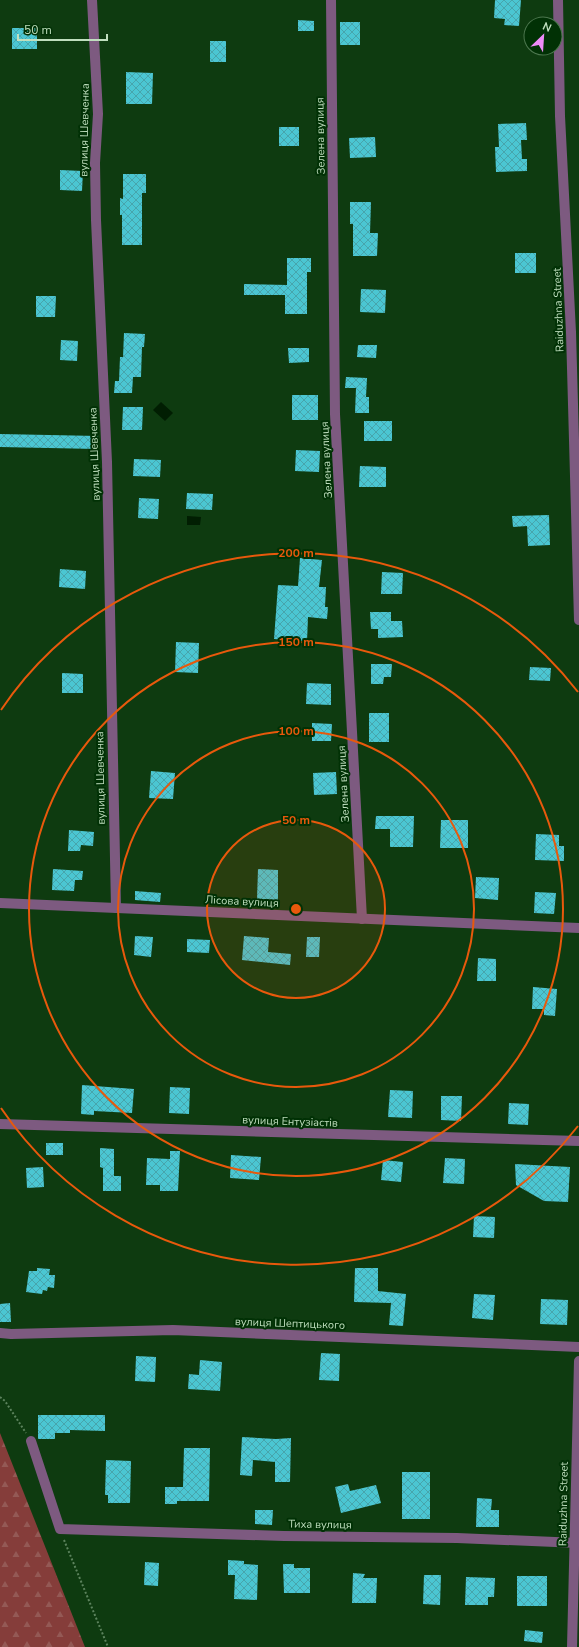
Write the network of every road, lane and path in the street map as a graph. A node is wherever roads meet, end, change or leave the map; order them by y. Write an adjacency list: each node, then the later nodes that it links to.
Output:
1 (92, 0): 6 (street, вулиця Шевченка)
2 (331, 0): 7 (street, Зелена вулиця)
3 (558, 0): 4 (street, Raiduzhna Street)
4 (579, 620)
5 (0, 902): 6 (street, Лісова вулиця)
6 (116, 908): 7 (street, Лісова вулиця)
7 (362, 918): 8 (street, Лісова вулиця)
8 (579, 928)
9 (0, 1124): 10 (street, вулиця Ентузіастів)
10 (579, 1141)
11 (0, 1333): 12 (street, вулиця Шептицького)
12 (579, 1347)
13 (579, 1361): 17 (street, Raiduzhna Street)
14 (0, 1397): 15 (path)
15 (31, 1441): 16 (street)
16 (60, 1529): 17 (street, Тиха вулиця); 18 (path)
17 (577, 1543): 19 (street, Raiduzhna Street)
18 (108, 1647)
19 (572, 1647)

